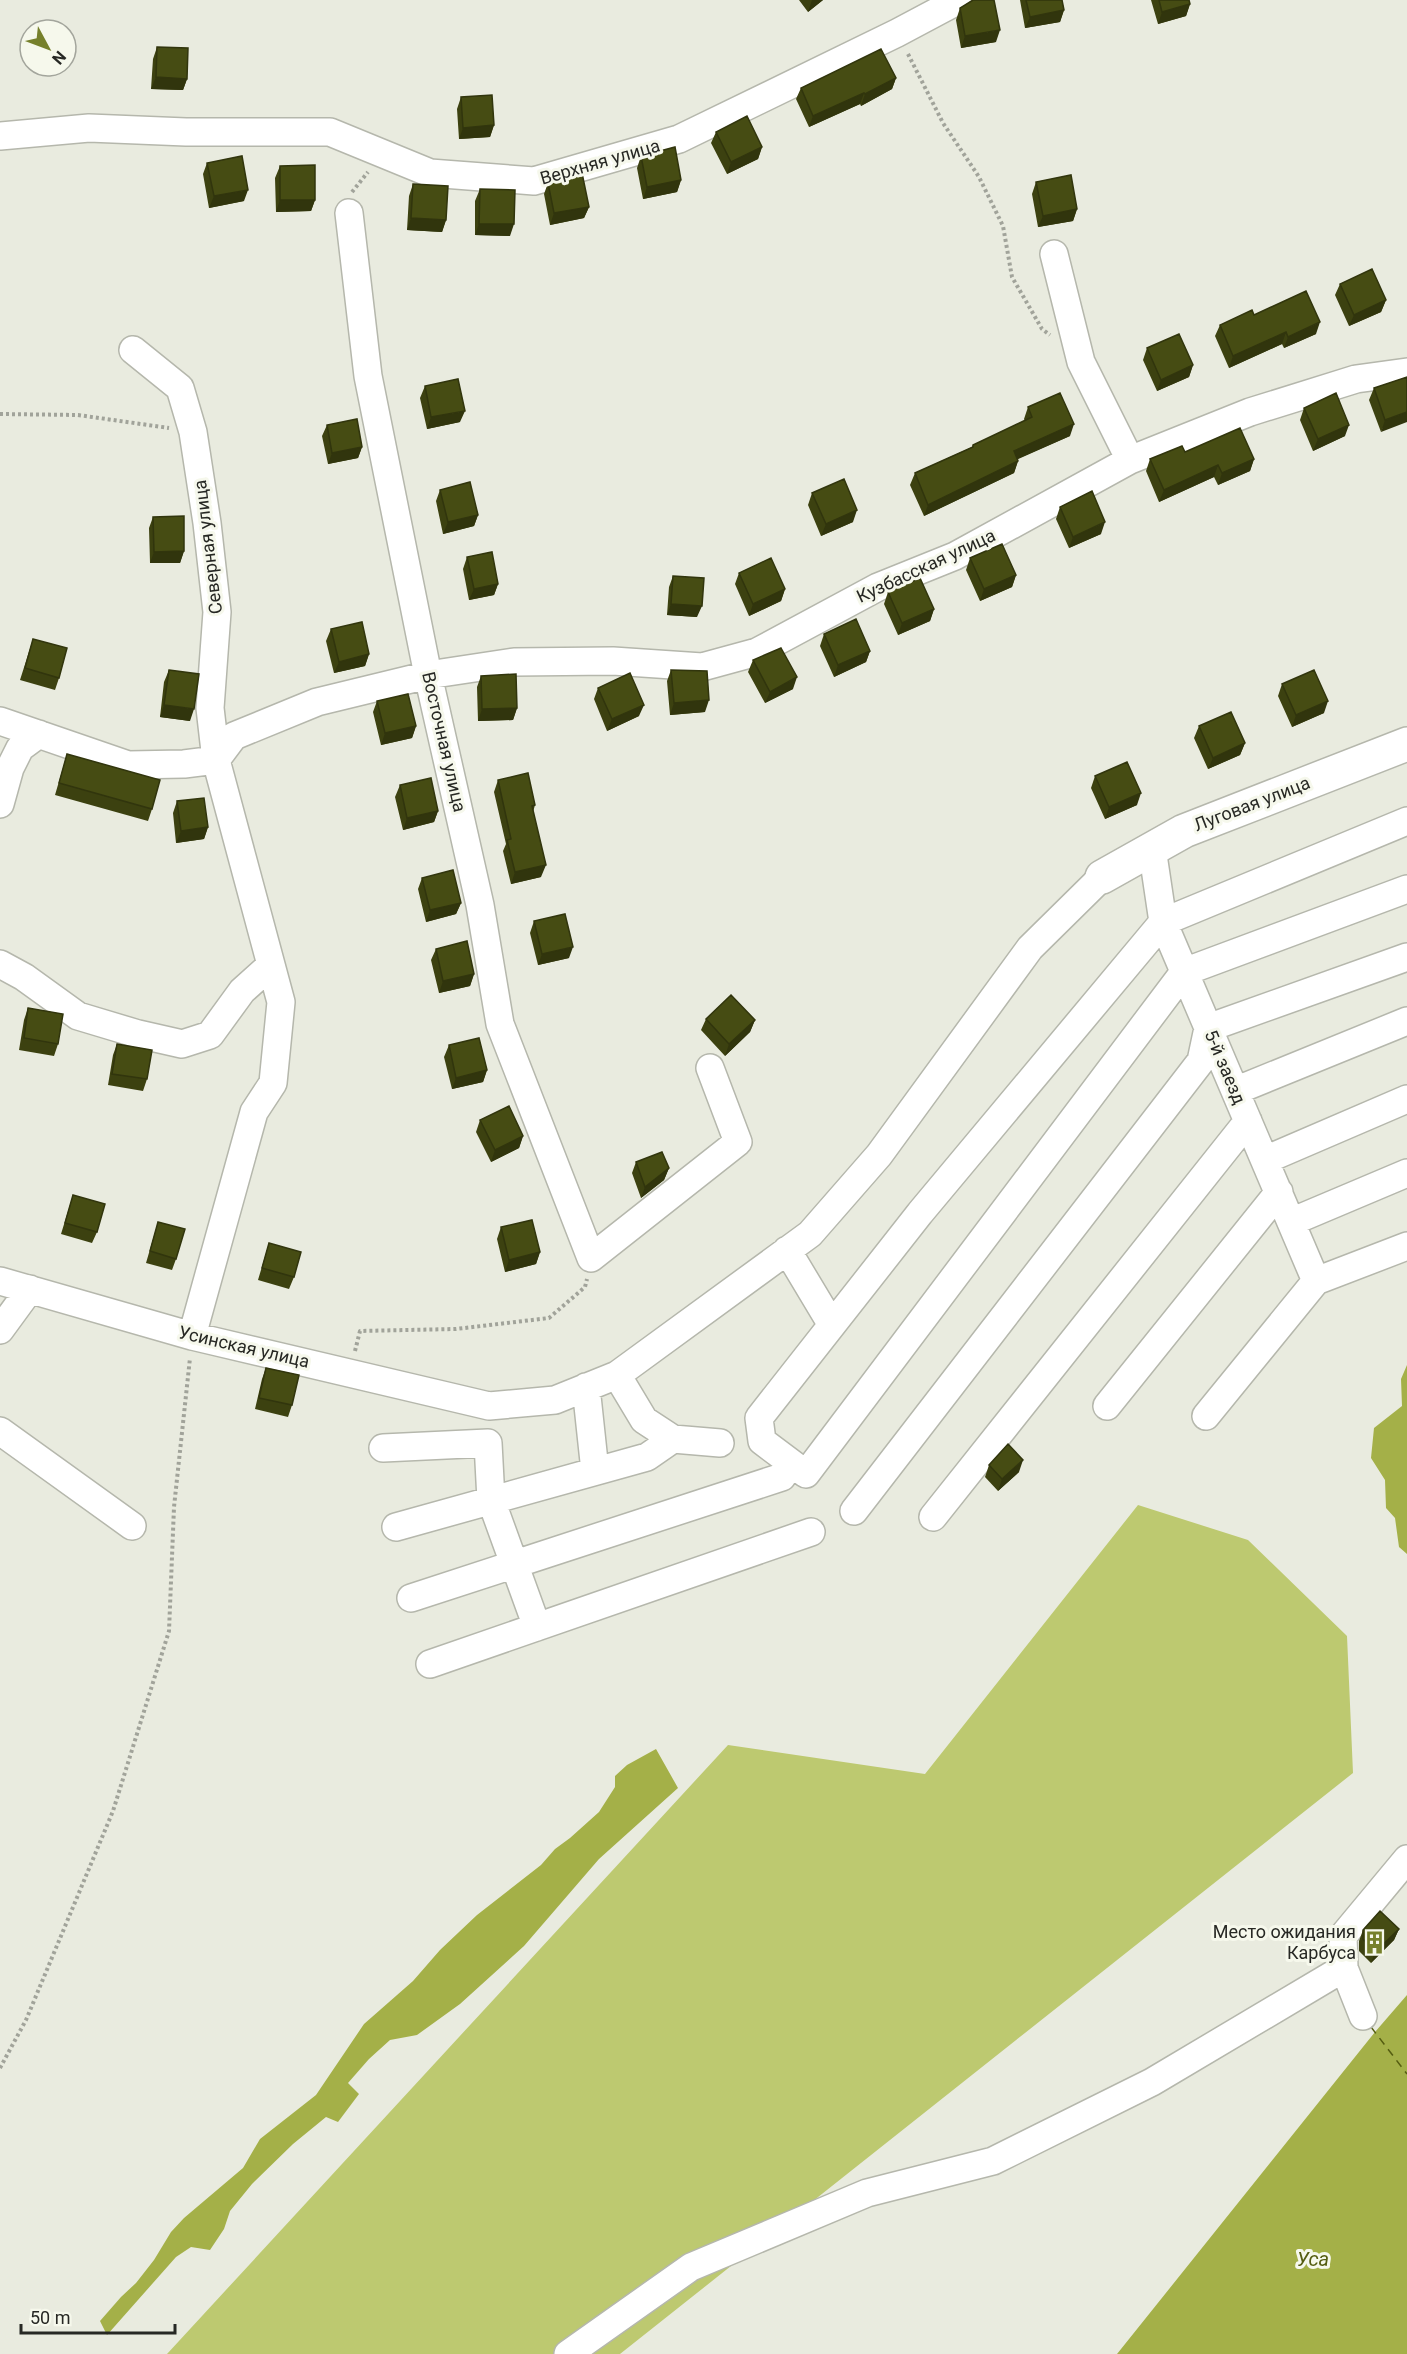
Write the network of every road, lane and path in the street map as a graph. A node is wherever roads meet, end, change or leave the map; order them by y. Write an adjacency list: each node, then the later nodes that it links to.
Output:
1 (959, 0): 2 (street, Верхняя улица)
2 (897, 33): 3 (street, Верхняя улица); 8 (path)
3 (0, 136)
4 (370, 171): 5 (path)
5 (349, 213): 13 (street, Восточная улица)
6 (1054, 254): 8 (street)
7 (133, 350): 11 (street, Северная улица)
8 (1080, 357): 12 (street)
9 (1407, 372): 12 (street, Кузбасская улица)
10 (0, 414): 11 (path)
11 (193, 432): 17 (street, Северная улица)
12 (1130, 460): 13 (street, Кузбасская улица)
13 (428, 675): 17 (street, Кузбасская улица); 40 (street, Восточная улица)
14 (0, 722): 15 (street)
15 (39, 734): 17 (street); 18 (street)
16 (1407, 744): 20 (main road, Луговая улица)
17 (216, 760): 26 (street, Северная улица)
18 (0, 804)
19 (1407, 820): 23 (street)
20 (1152, 848): 21 (main road, Луговая улица); 23 (street, 5-й заезд)
21 (1102, 877): 39 (street, Усинская улица)
22 (1407, 889): 27 (street)
23 (1163, 922): 27 (street, 5-й заезд); 44 (street)
24 (1407, 957): 29 (street)
25 (0, 964): 26 (street)
26 (271, 964): 46 (street, Северная улица)
27 (1184, 972): 29 (street, 5-й заезд); 44 (street)
28 (1407, 1021): 31 (street)
29 (1208, 1028): 31 (street, 5-й заезд); 59 (street)
30 (710, 1068): 40 (street)
31 (1235, 1091): 33 (street, 5-й заезд)
32 (1407, 1099): 34 (street)
33 (1248, 1121): 34 (street, 5-й заезд); 60 (street)
34 (1265, 1160): 36 (street, 5-й заезд)
35 (1407, 1173): 37 (street)
36 (1279, 1192): 37 (street, 5-й заезд); 50 (street)
37 (1292, 1222): 42 (street, 5-й заезд)
38 (1407, 1246): 42 (street)
39 (788, 1250): 44 (street); 48 (street, Усинская улица)
40 (591, 1258): 47 (path)
41 (0, 1281): 43 (street, Усинская улица)
42 (1316, 1281): 51 (street)
43 (30, 1289): 45 (street); 46 (street, Усинская улица)
44 (832, 1325)
45 (0, 1330)
46 (192, 1336): 47 (street, Усинская улица); 71 (path)
47 (349, 1372): 49 (street, Усинская улица)
48 (617, 1375): 49 (street, Усинская улица); 53 (street)
49 (586, 1387): 56 (street)
50 (1107, 1406)
51 (1206, 1416)
52 (0, 1431): 61 (street)
53 (673, 1440): 54 (street); 56 (street)
54 (720, 1443)
55 (383, 1448): 58 (street)
56 (595, 1472): 58 (street)
57 (782, 1477): 64 (street)
58 (491, 1500): 62 (street); 64 (street)
59 (854, 1512)
60 (933, 1517)
61 (132, 1526)
62 (396, 1527)
63 (811, 1532): 66 (street)
64 (514, 1564): 65 (street); 66 (street)
65 (411, 1598)
66 (537, 1627): 67 (street)
67 (430, 1664)
68 (1407, 1859): 69 (street)
69 (1344, 1968): 70 (street); 72 (street)
70 (1363, 2016)
71 (0, 2068)
72 (568, 2354)

